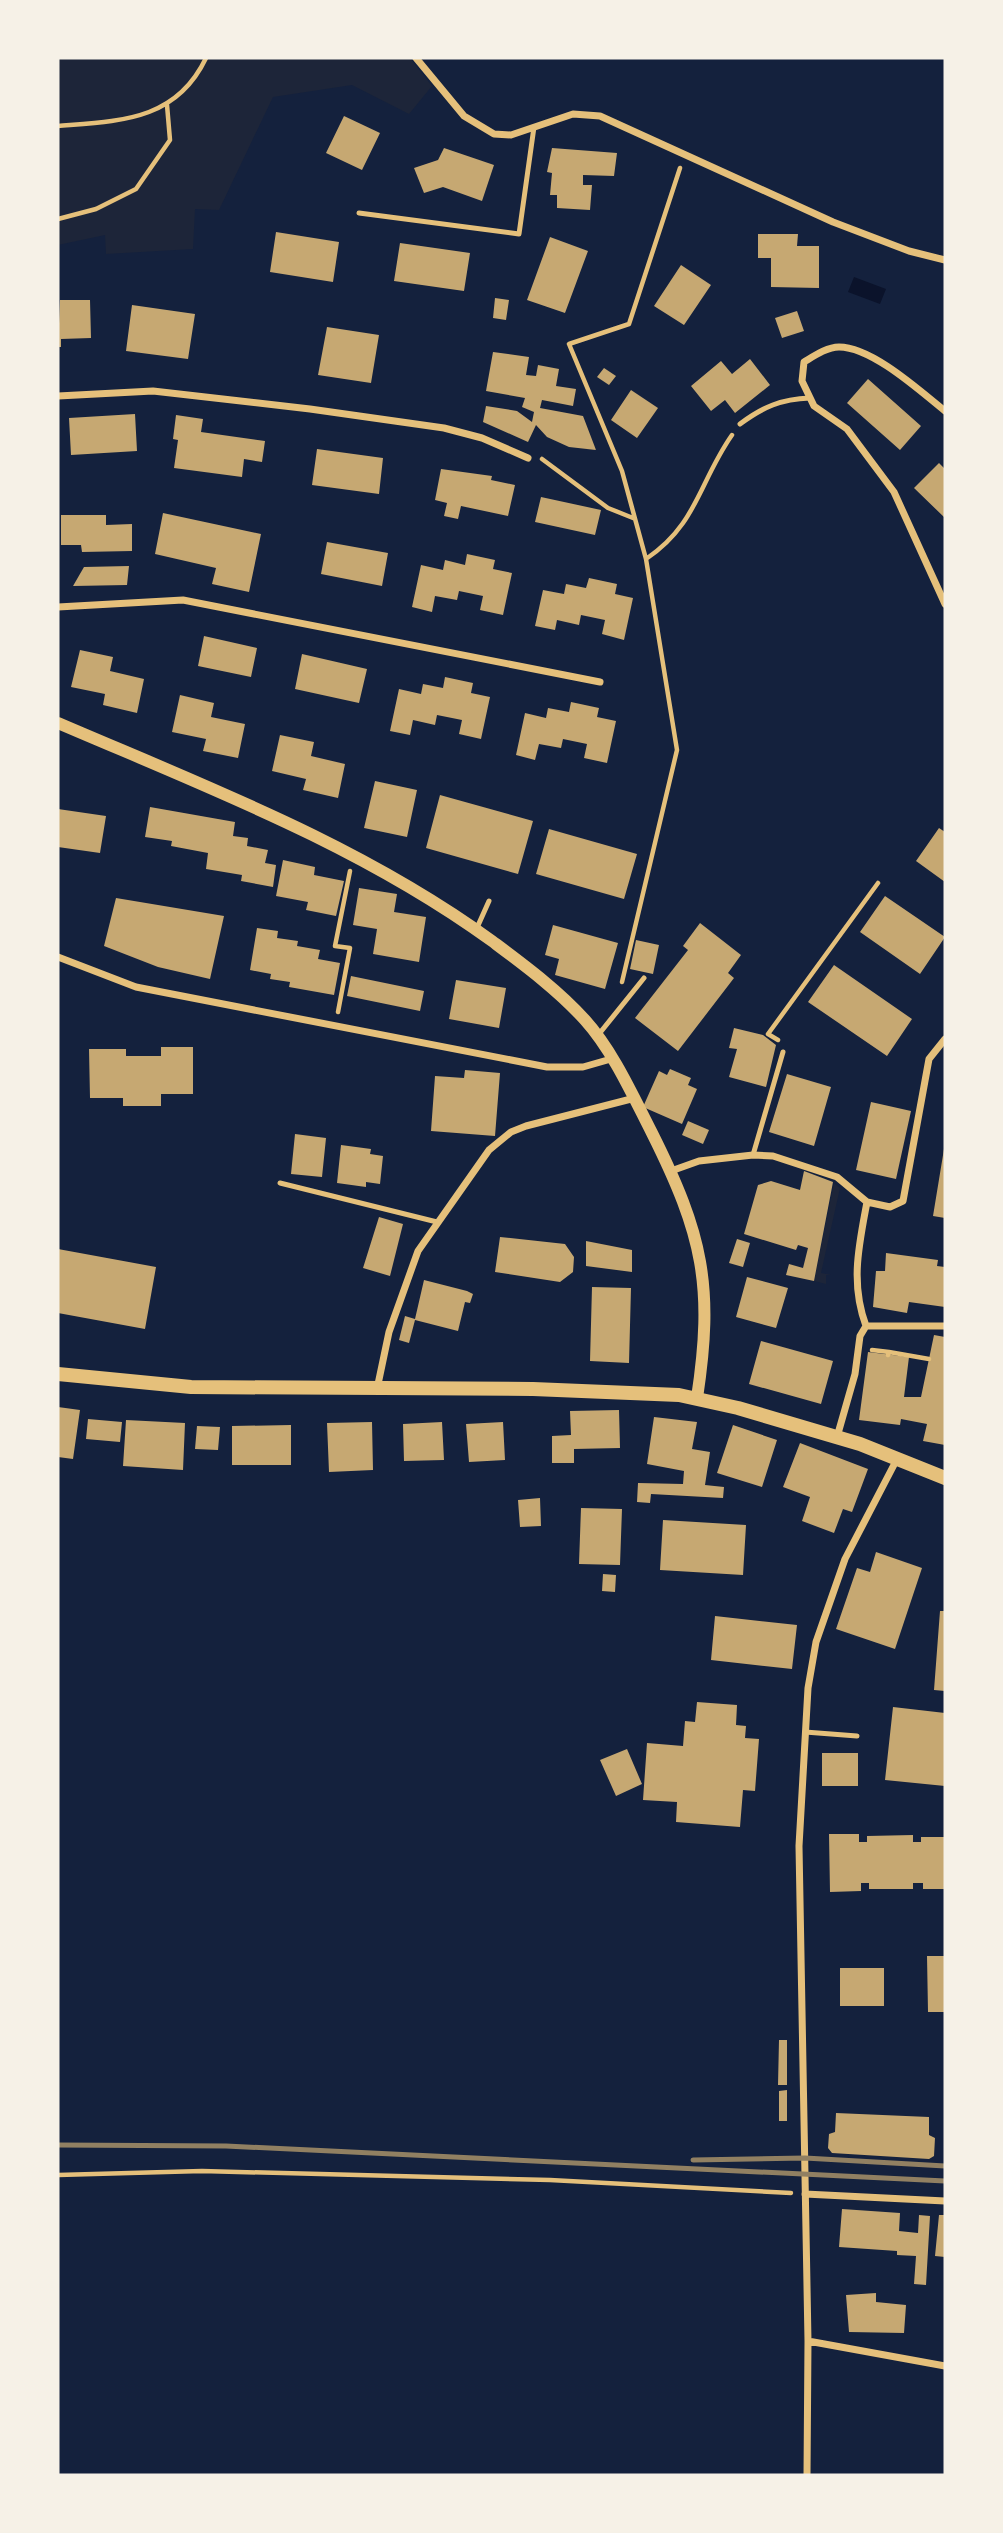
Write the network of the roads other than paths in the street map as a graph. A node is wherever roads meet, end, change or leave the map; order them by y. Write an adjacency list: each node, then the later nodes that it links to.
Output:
1 (416, 58): 2 (street)
2 (534, 127): 3 (lane); 4 (street)
3 (359, 213)
4 (945, 260)
5 (58, 396): 9 (street)
6 (810, 398): 7 (street); 8 (lane); 10 (street)
7 (945, 411)
8 (740, 424)
9 (528, 458)
10 (945, 604)
11 (58, 607): 12 (street)
12 (600, 682)
13 (58, 723): 15 (street)
14 (489, 901): 15 (lane)
15 (476, 930): 18 (street)
16 (58, 957): 21 (street)
17 (644, 978): 18 (lane)
18 (597, 1036): 21 (street)
19 (945, 1039): 26 (street)
20 (783, 1052): 23 (lane)
21 (611, 1059): 22 (street)
22 (635, 1098): 24 (street); 27 (street)
23 (753, 1155): 24 (street); 26 (street)
24 (671, 1171): 32 (street)
25 (280, 1183): 27 (lane)
26 (867, 1202): 28 (street)
27 (437, 1222): 31 (street)
28 (866, 1326): 29 (street); 33 (street)
29 (945, 1326)
30 (58, 1374): 31 (main road)
31 (377, 1389): 32 (main road)
32 (697, 1398): 33 (main road)
33 (836, 1437): 34 (main road)
34 (897, 1459): 35 (main road); 36 (street)
35 (945, 1478)
36 (804, 1732): 37 (lane); 38 (street)
37 (857, 1736)
38 (805, 2194): 39 (street); 40 (street)
39 (945, 2202)
40 (808, 2341): 41 (street); 42 (street)
41 (945, 2366)
42 (807, 2475)

